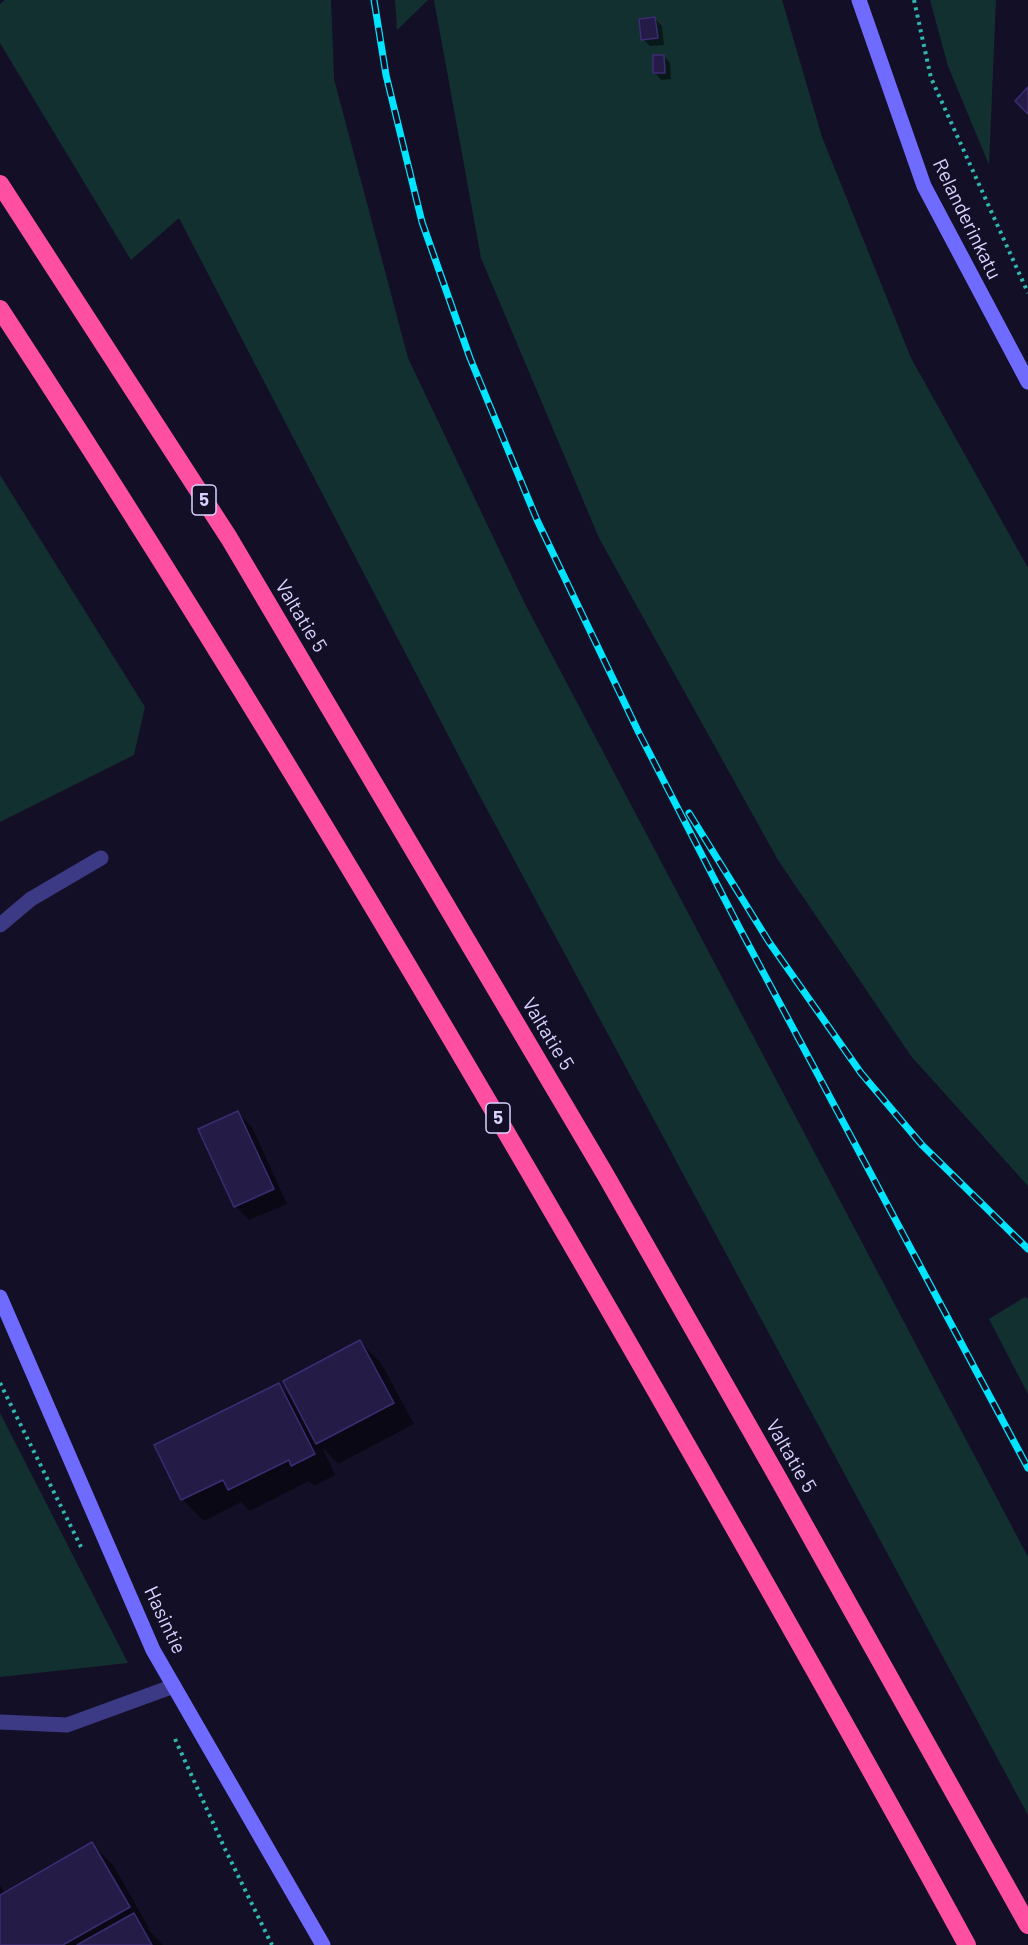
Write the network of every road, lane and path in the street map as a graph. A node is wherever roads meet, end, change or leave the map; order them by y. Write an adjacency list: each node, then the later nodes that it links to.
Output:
1 (859, 0): 6 (street, Relanderinkatu)
2 (914, 0): 4 (path)
3 (0, 184): 15 (highway, Valtatie 5 / 5)
4 (1028, 292)
5 (0, 309): 18 (highway, 5)
6 (1028, 382)
7 (101, 858): 8 (street)
8 (0, 925)
9 (0, 1298): 12 (street, Hasintie)
10 (0, 1383): 11 (path)
11 (84, 1554)
12 (174, 1686): 13 (street); 17 (street, Hasintie)
13 (0, 1722)
14 (173, 1734): 16 (path)
15 (1028, 1925)
16 (272, 1945)
17 (323, 1945)
18 (967, 1945)

